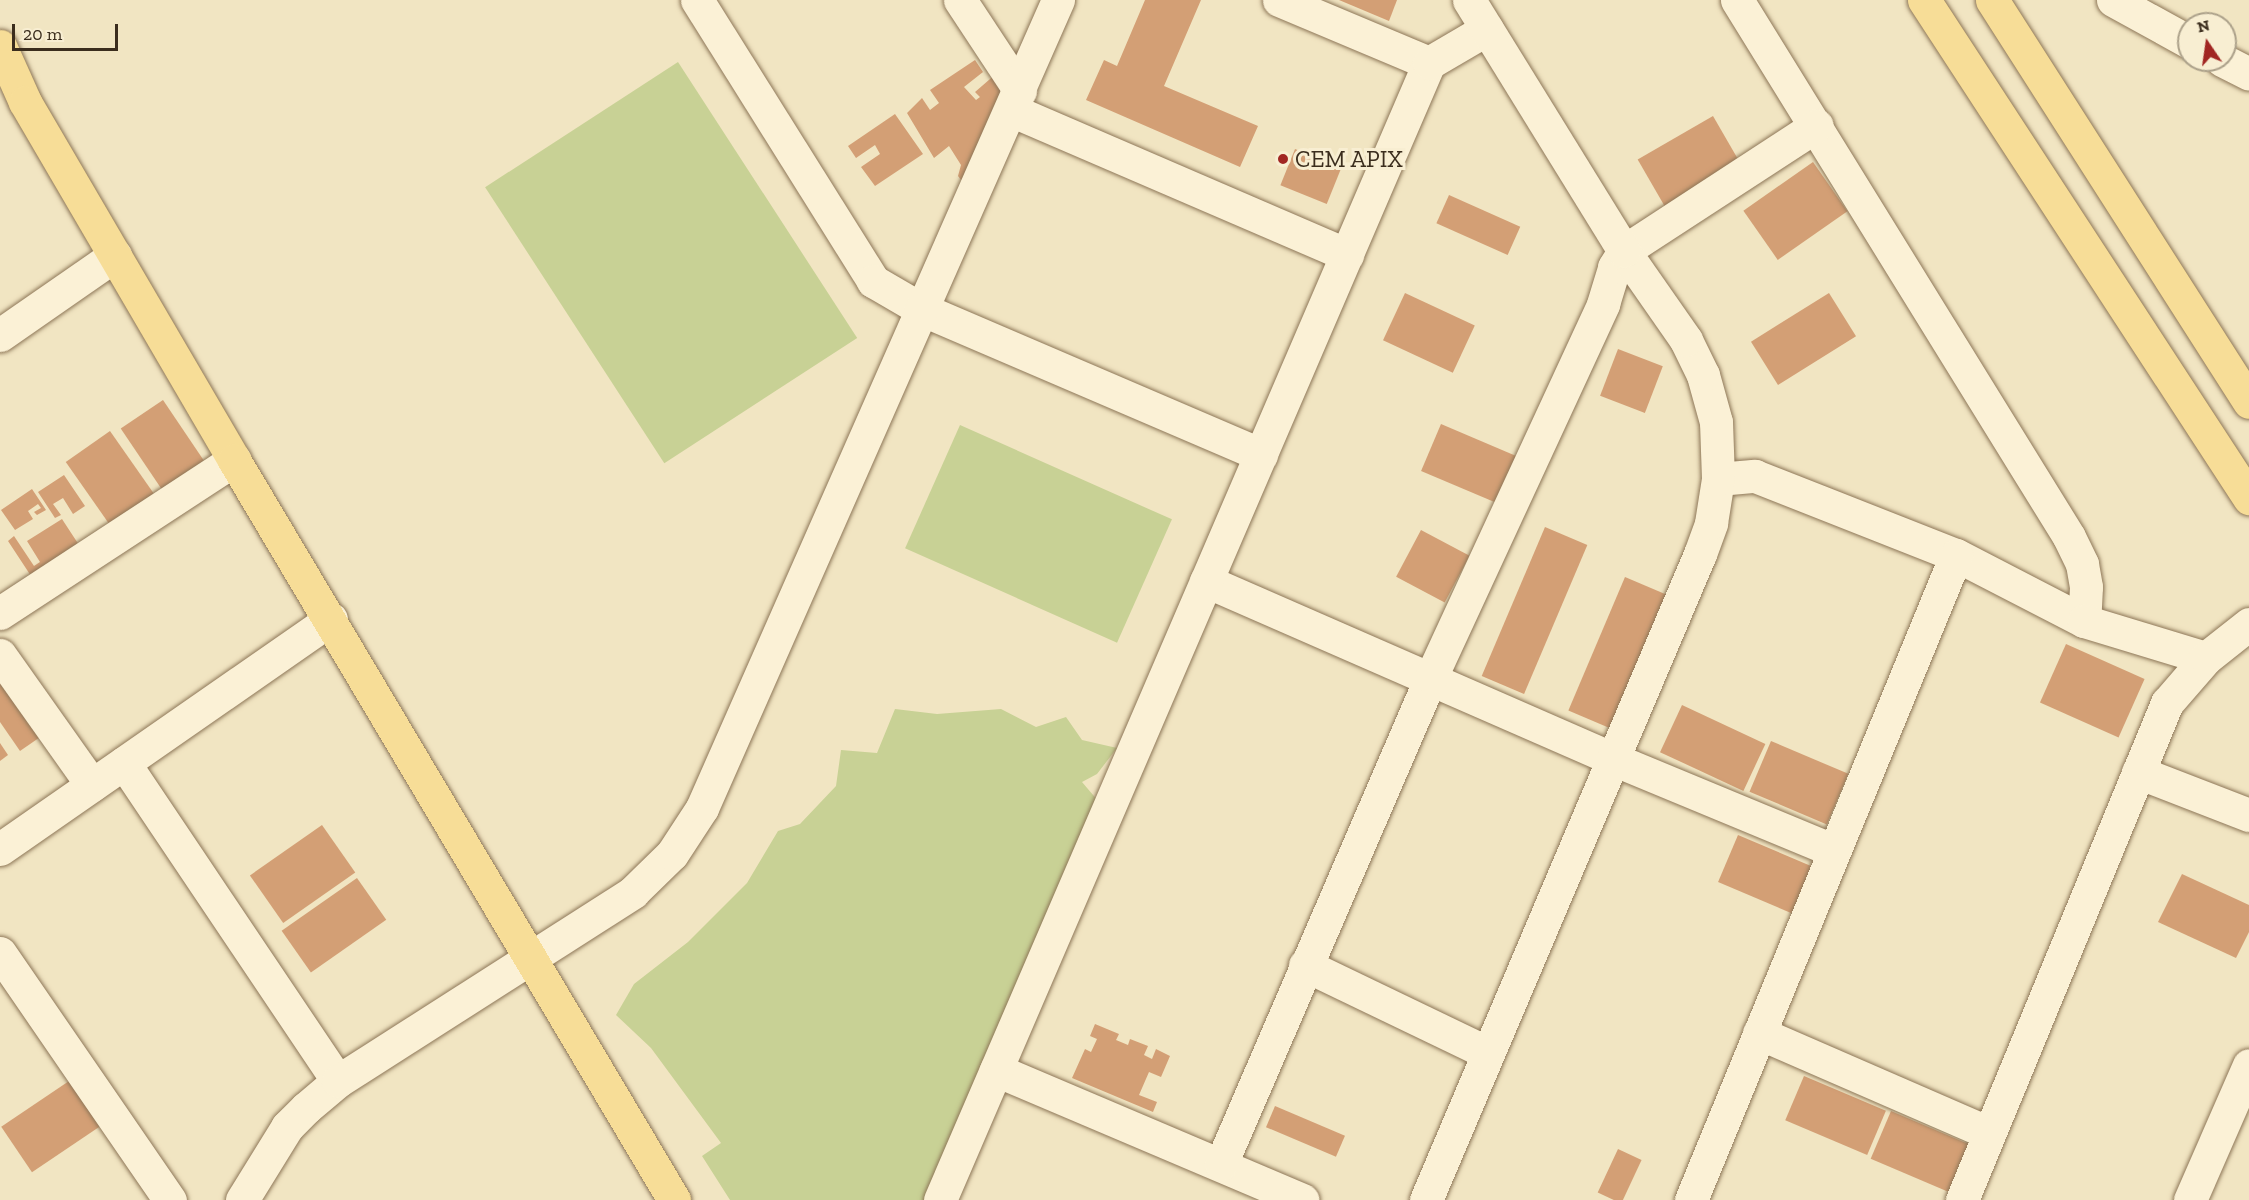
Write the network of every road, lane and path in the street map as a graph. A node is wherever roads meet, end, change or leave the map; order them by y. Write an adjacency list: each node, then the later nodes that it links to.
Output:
1 (697, 0): 21 (street)
2 (960, 0): 15 (street)
3 (1058, 0): 15 (street)
4 (1279, 0): 13 (street)
5 (1469, 0): 10 (street)
6 (1737, 0): 17 (street)
7 (1924, 0): 27 (main road)
8 (1992, 0): 23 (main road)
9 (2113, 0): 11 (street)
10 (1487, 29): 13 (street); 18 (street)
11 (2177, 35)
12 (0, 45): 16 (main road)
13 (1429, 63): 20 (street)
14 (0, 83): 16 (main road)
15 (1016, 100): 20 (street); 21 (street)
16 (25, 102): 19 (main road)
17 (1817, 125): 18 (street); 32 (street)
18 (1624, 251): 26 (street); 36 (street)
19 (115, 255): 22 (street); 25 (main road)
20 (1347, 255): 24 (street)
21 (921, 309): 24 (street); 45 (street)
22 (0, 335)
23 (2249, 402)
24 (1261, 455): 29 (street)
25 (234, 460): 30 (street); 31 (main road)
26 (1718, 479): 28 (street); 37 (street)
27 (2249, 498)
28 (1956, 555): 32 (street); 43 (street)
29 (1206, 581): 36 (street); 50 (street)
30 (0, 613)
31 (331, 619): 38 (street); 45 (main road)
32 (2084, 621): 35 (street)
33 (2249, 624): 35 (street)
34 (0, 655): 40 (street)
35 (2206, 658): 39 (street)
36 (1431, 677): 37 (street); 46 (street)
37 (1613, 759): 43 (street); 48 (street)
38 (124, 764): 40 (street); 51 (street)
39 (2138, 772): 41 (street); 52 (street)
40 (92, 785): 42 (street)
41 (2249, 815)
42 (0, 849)
43 (1833, 850): 47 (street)
44 (0, 953): 54 (street)
45 (531, 957): 51 (street); 56 (main road)
46 (1305, 965): 48 (street); 53 (street)
47 (1759, 1034): 52 (street); 60 (street)
48 (1488, 1053): 59 (street)
49 (2249, 1065): 62 (street)
50 (996, 1070): 53 (street); 57 (street)
51 (338, 1081): 55 (street)
52 (1989, 1133): 61 (street)
53 (1221, 1164): 58 (street)
54 (170, 1200)
55 (242, 1200)
56 (674, 1200)
57 (940, 1200)
58 (1303, 1200)
59 (1426, 1200)
60 (1691, 1200)
61 (1962, 1200)
62 (2190, 1200)

